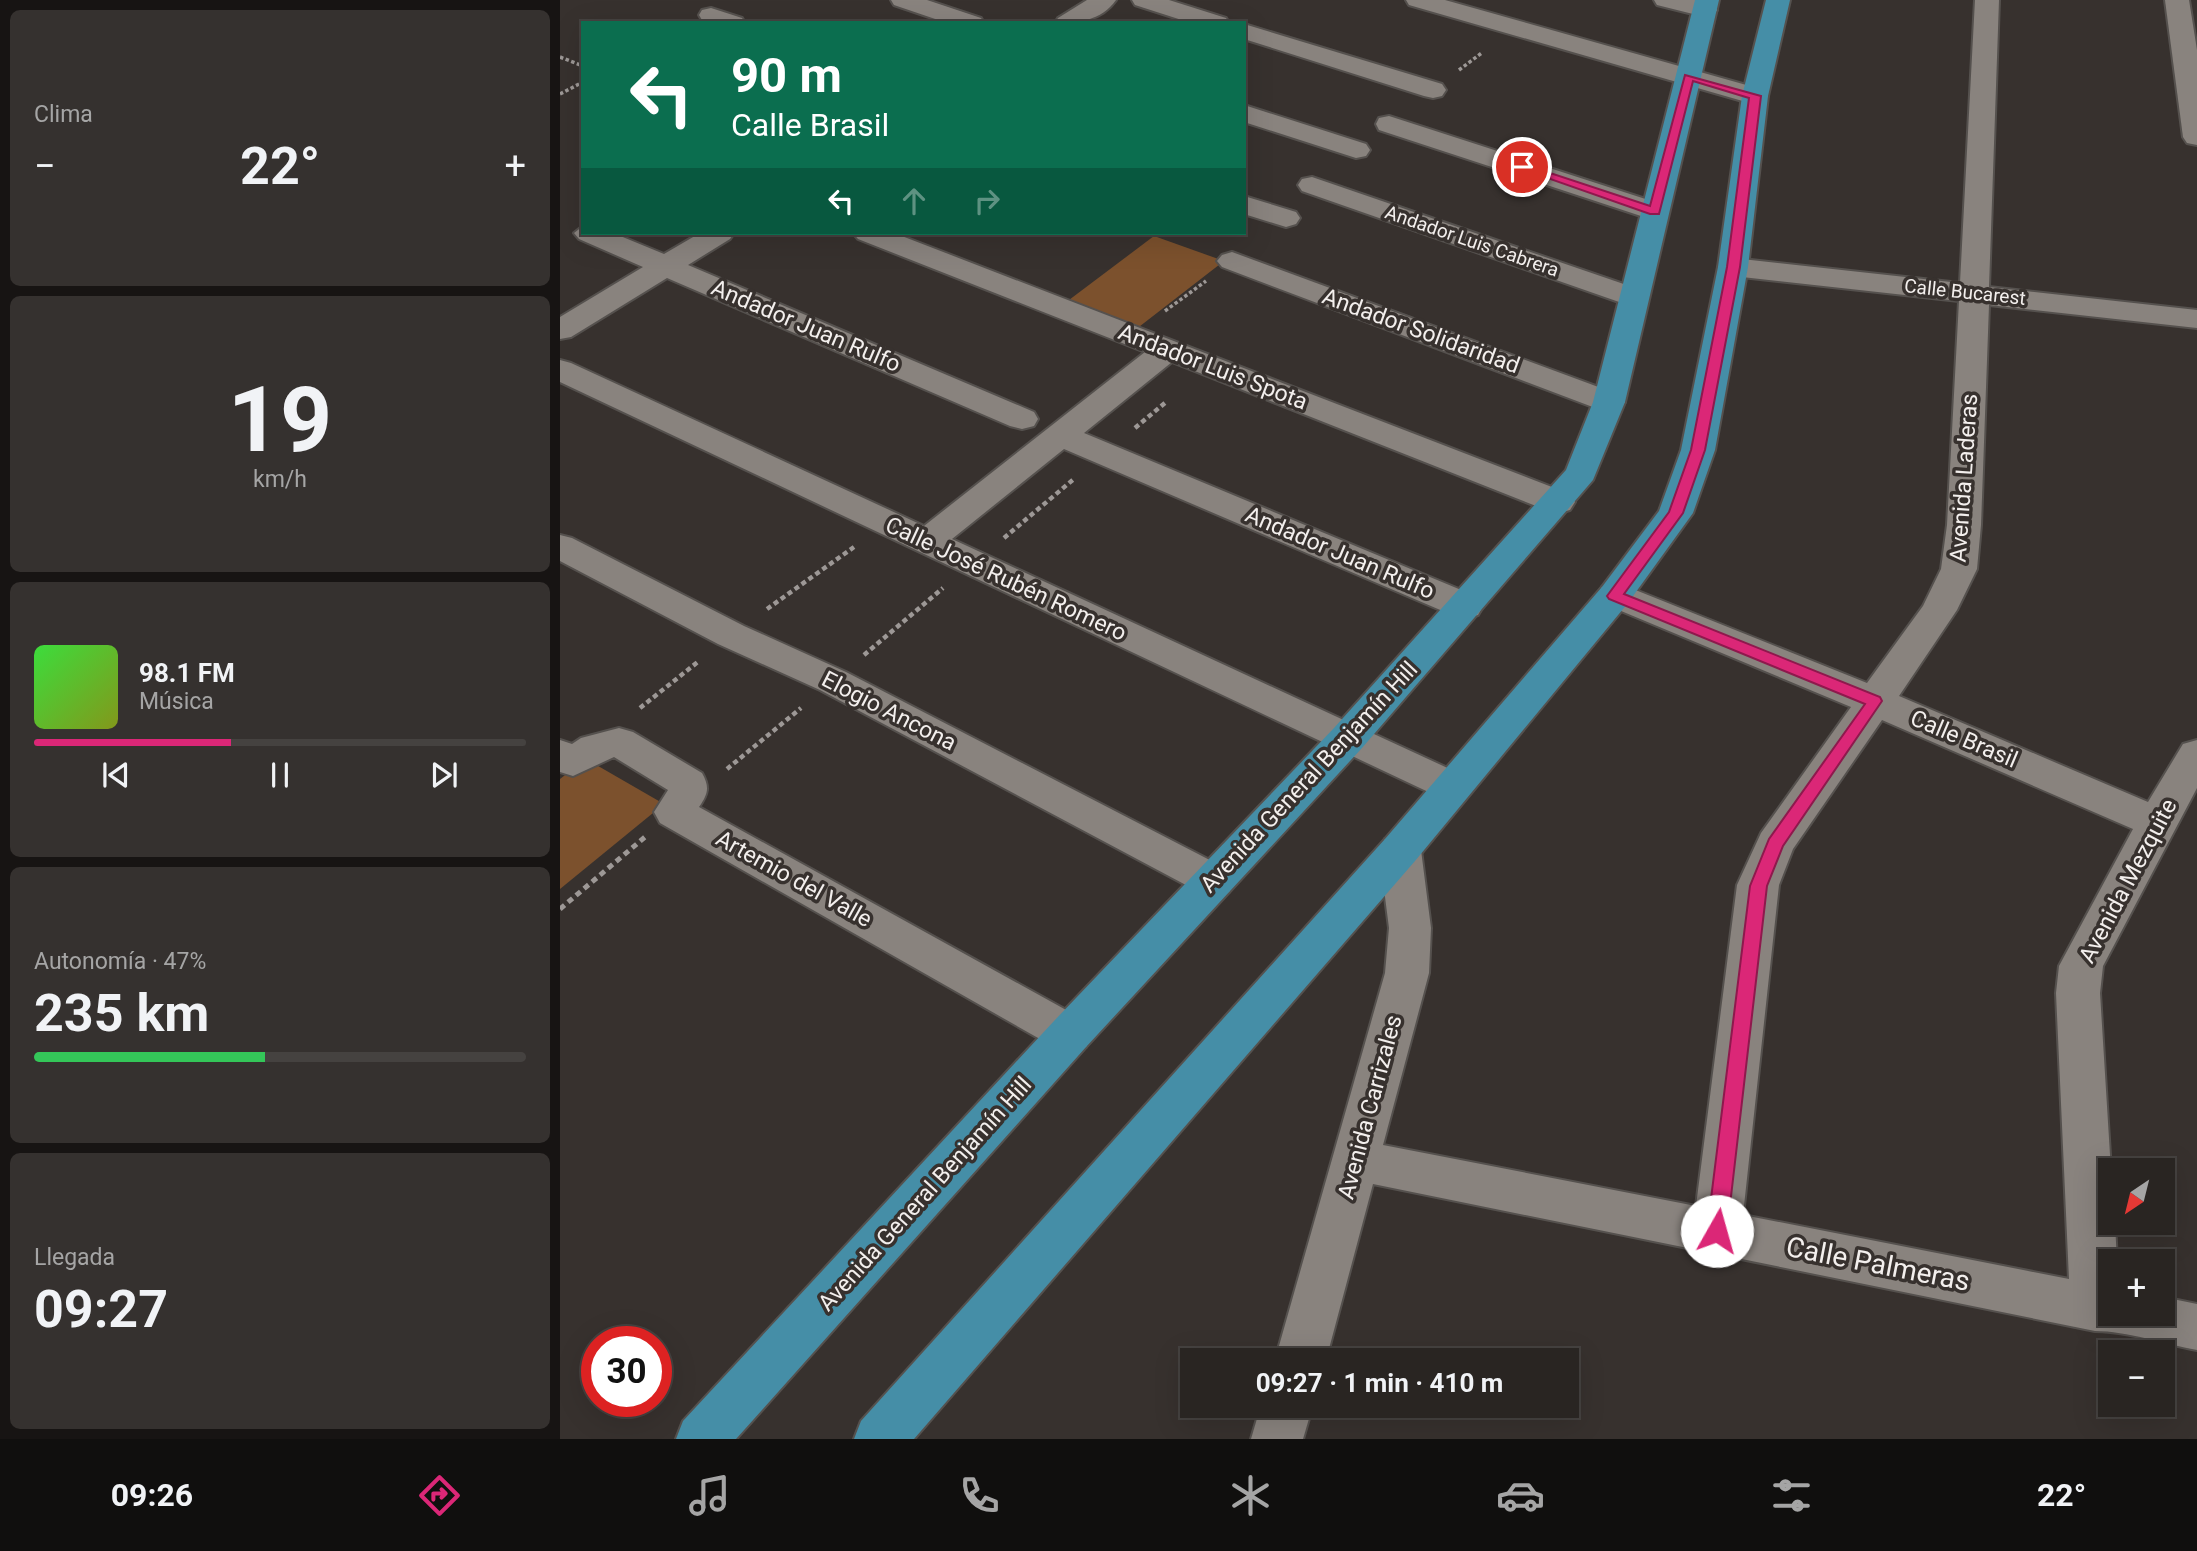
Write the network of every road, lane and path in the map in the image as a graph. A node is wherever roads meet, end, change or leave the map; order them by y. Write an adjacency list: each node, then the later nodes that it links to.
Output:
1 (904, 0): 10 (street)
2 (1104, 0): 11 (street)
3 (1144, 0): 12 (street)
4 (1418, 0): 16 (street)
5 (1666, 0): 8 (street)
6 (1778, 0): 20 (main road)
7 (1987, 0): 38 (street, Avenida Laderas)
8 (1706, 5): 16 (main road, Avenida General Benjamín Hill)
9 (2185, 11): 21 (street)
10 (966, 21)
11 (1070, 21)
12 (1211, 21)
13 (1246, 32): 18 (street)
14 (560, 57): 15 (path)
15 (581, 65)
16 (1689, 77): 20 (street); 28 (main road, Avenida General Benjamín Hill)
17 (581, 83): 19 (path)
18 (1433, 90)
19 (560, 94)
20 (1755, 96): 37 (main road)
21 (2195, 103): 24 (street)
22 (1246, 114): 25 (street)
23 (1390, 124): 28 (street)
24 (2197, 137)
25 (1356, 150)
26 (1312, 185): 39 (street, Andador Luis Cabrera)
27 (1246, 205): 29 (street)
28 (1654, 211): 39 (main road, Avenida General Benjamín Hill)
29 (1286, 218)
30 (560, 220): 31 (street)
31 (581, 229)
32 (594, 235): 36 (street, Andador Juan Rulfo)
33 (717, 235): 36 (street)
34 (873, 235): 42 (street, Andador Luis Spota)
35 (1232, 261): 45 (street, Andador Solidaridad)
36 (666, 266): 41 (street); 46 (street, Andador Juan Rulfo)
37 (1733, 267): 38 (street, Calle Bucarest); 54 (main road)
38 (1974, 293): 40 (street, Calle Bucarest); 58 (street, Avenida Laderas)
39 (1633, 296): 45 (main road, Avenida General Benjamín Hill)
40 (2197, 319)
41 (560, 330)
42 (1169, 349): 43 (street, Andador Luis Spota); 47 (street)
43 (1210, 365): 48 (path); 49 (street, Andador Luis Spota)
44 (560, 370): 50 (street, Calle José Rubén Romero)
45 (1609, 402): 49 (main road, Avenida General Benjamín Hill)
46 (1023, 419)
47 (1061, 435): 48 (street, Andador Juan Rulfo); 51 (street)
48 (1105, 453): 53 (path); 55 (street, Andador Juan Rulfo)
49 (1558, 502): 55 (main road, Avenida General Benjamín Hill)
50 (887, 523): 51 (street, Calle José Rubén Romero); 56 (path)
51 (927, 541): 53 (street, Calle José Rubén Romero)
52 (560, 546): 56 (street, Elogio Ancona)
53 (973, 563): 57 (path); 60 (street, Calle José Rubén Romero)
54 (1615, 596): 58 (street, Calle Brasil); 63 (main road)
55 (1465, 606): 60 (main road, Avenida General Benjamín Hill)
56 (731, 635): 57 (street, Elogio Ancona); 59 (path)
57 (833, 681): 64 (path); 67 (street, Elogio Ancona)
58 (1874, 701): 65 (street, Calle Brasil); 71 (street, Avenida Laderas)
59 (636, 711)
60 (1348, 737): 63 (street, Calle José Rubén Romero); 67 (main road, Avenida General Benjamín Hill)
61 (560, 754): 64 (street)
62 (2197, 754): 65 (street, Avenida Mezquite)
63 (1452, 787): 66 (main road)
64 (674, 812): 68 (path); 69 (street, Artemio del Valle)
65 (2157, 822): 72 (street, Avenida Mezquite)
66 (1400, 850): 70 (street, Avenida Carrizales); 79 (main road)
67 (1214, 881): 69 (main road, Avenida General Benjamín Hill)
68 (560, 909)
69 (1070, 1034): 78 (main road, Avenida General Benjamín Hill)
70 (1356, 1160): 71 (street, Calle Palmeras); 76 (street, Avenida Carrizales)
71 (1717, 1231): 73 (street, Calle Palmeras)
72 (2105, 1249)
73 (2098, 1308)
74 (2175, 1323): 75 (street, Calle Palmeras)
75 (2197, 1327)
76 (1303, 1348)
77 (1283, 1418): 80 (street)
78 (702, 1439)
79 (880, 1439)
80 (1277, 1439)

